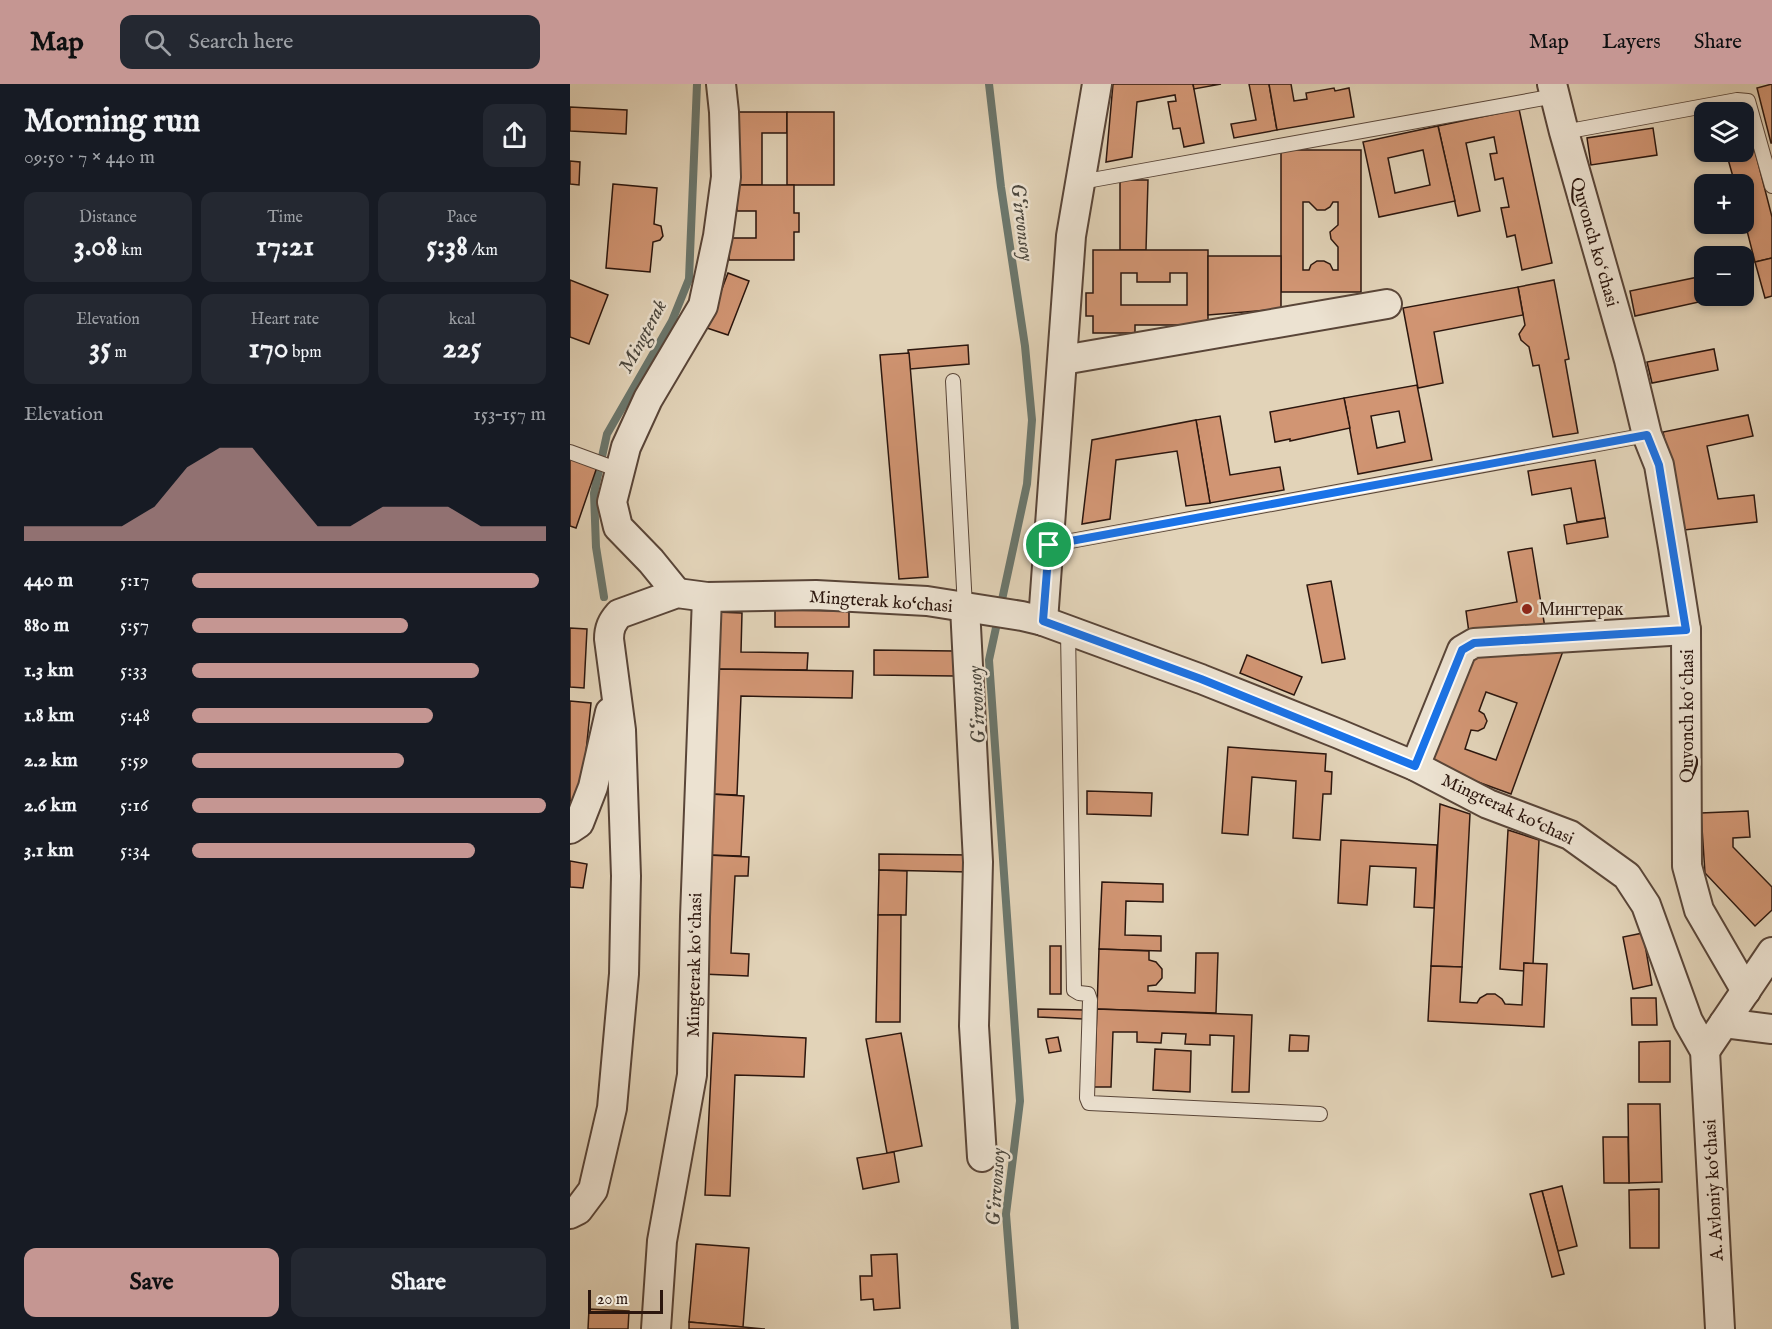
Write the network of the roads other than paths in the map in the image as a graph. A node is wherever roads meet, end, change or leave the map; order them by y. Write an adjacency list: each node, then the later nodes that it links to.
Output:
1 (721, 84): 12 (street)
2 (1097, 84): 5 (street)
3 (1554, 90): 4 (street, Quvonch koʻchasi); 5 (lane)
4 (1564, 132): 6 (lane); 10 (street, Quvonch koʻchasi)
5 (1081, 182): 8 (street)
6 (1772, 186)
7 (1387, 304): 8 (street)
8 (1063, 360): 13 (street)
9 (952, 381): 16 (lane)
10 (1647, 435): 13 (lane); 18 (street, Quvonch koʻchasi)
11 (570, 452): 12 (lane)
12 (619, 470): 14 (street)
13 (1049, 545): 17 (street)
14 (677, 593): 15 (street, Mingterak ko‘chasi); 19 (street)
15 (707, 597): 16 (street, Mingterak ko‘chasi); 30 (street, Mingterak koʻchasi)
16 (965, 607): 17 (street, Mingterak ko‘chasi); 28 (street)
17 (1044, 623): 20 (street, Mingterak ko‘chasi); 27 (lane)
18 (1686, 630): 20 (street); 23 (street, Quvonch koʻchasi)
19 (615, 691): 21 (street); 29 (street)
20 (1415, 766): 26 (street, Mingterak ko‘chasi)
21 (570, 829)
22 (1772, 952): 23 (street)
23 (1746, 991): 24 (street)
24 (1724, 1023): 25 (street); 26 (street)
25 (1772, 1029)
26 (1705, 1051): 31 (street, A. Avloniy ko‘chasi)
27 (1320, 1113)
28 (982, 1157)
29 (570, 1214)
30 (656, 1329)
31 (1720, 1329)

